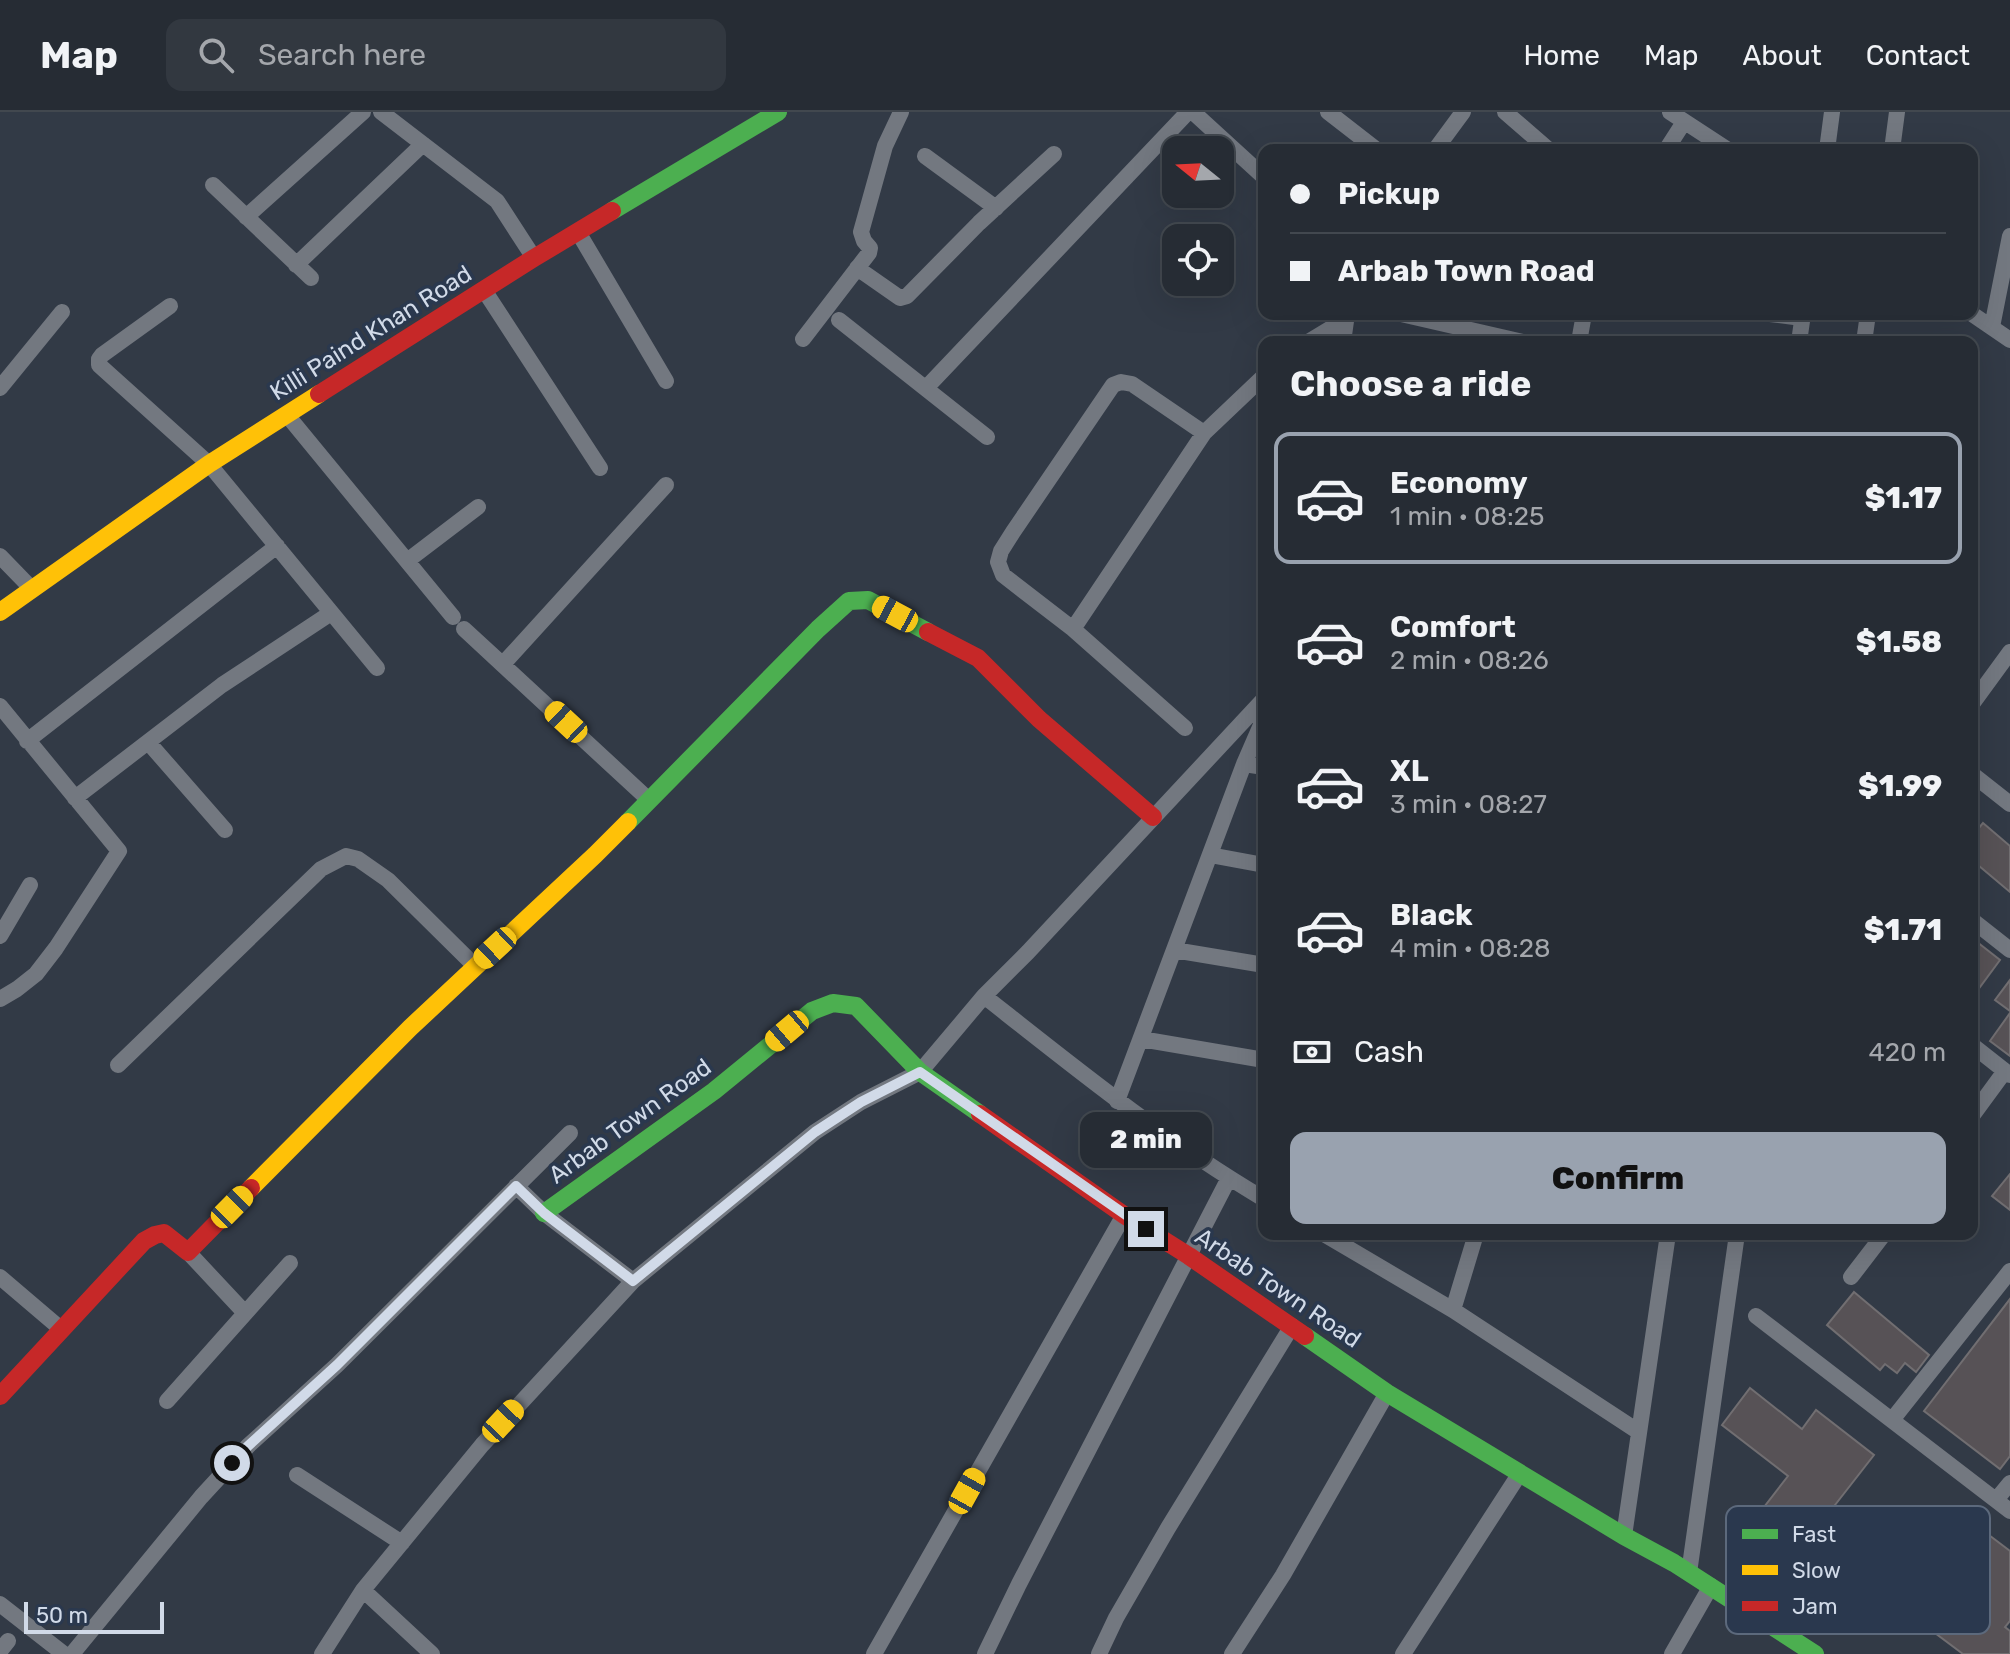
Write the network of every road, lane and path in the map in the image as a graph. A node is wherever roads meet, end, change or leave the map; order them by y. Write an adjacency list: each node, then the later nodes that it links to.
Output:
1 (363, 112): 25 (street)
2 (381, 112): 12 (street)
3 (778, 112): 26 (street, Killi Paind Khan Road)
4 (901, 112): 30 (street)
5 (1191, 112): 22 (street); 47 (street)
6 (1328, 112): 13 (street)
7 (1463, 112): 14 (street)
8 (1505, 112): 15 (street)
9 (1832, 112): 18 (street)
10 (1897, 112): 19 (street)
11 (1677, 117): 16 (street); 17 (street)
12 (423, 144): 28 (street); 29 (street)
13 (1369, 144)
14 (1439, 144)
15 (1542, 144)
16 (1668, 144)
17 (1719, 144)
18 (1828, 144)
19 (1893, 144)
20 (1054, 154): 24 (street)
21 (925, 156): 24 (street)
22 (1258, 172)
23 (213, 185): 25 (street)
24 (996, 208): 30 (street)
25 (246, 217): 29 (street)
26 (578, 232): 28 (street, Killi Paind Khan Road); 44 (street)
27 (2010, 236): 39 (street)
28 (534, 258): 32 (street, Killi Paind Khan Road)
29 (296, 265): 31 (street)
30 (857, 268): 42 (street)
31 (311, 278)
32 (484, 290): 48 (street, Killi Paind Khan Road); 52 (street)
33 (170, 306): 51 (street)
34 (62, 312): 46 (street)
35 (1978, 318): 39 (street)
36 (839, 320): 47 (street)
37 (1340, 320): 40 (street)
38 (1427, 320): 41 (street)
39 (1992, 327): 43 (street)
40 (1317, 336)
41 (1497, 336)
42 (803, 339)
43 (2010, 340)
44 (666, 381)
45 (1258, 382): 49 (street)
46 (0, 388)
47 (926, 388): 50 (street)
48 (287, 415): 51 (street, Killi Paind Khan Road); 57 (street)
49 (1204, 433): 61 (street); 61 (street)
50 (987, 437)
51 (209, 464): 55 (street); 58 (street, Killi Paind Khan Road)
52 (600, 468)
53 (666, 485): 63 (street)
54 (478, 507): 57 (street)
55 (277, 546): 60 (street); 70 (street)
56 (0, 556): 58 (street)
57 (407, 561): 63 (street)
58 (32, 589): 59 (street, Killi Paind Khan Road)
59 (0, 612)
60 (331, 613): 64 (street); 71 (street)
61 (1073, 629): 68 (street)
62 (2010, 652): 65 (street)
63 (503, 664): 76 (street)
64 (377, 668)
65 (1978, 696)
66 (1258, 705): 78 (street)
67 (0, 706): 70 (street)
68 (1185, 728)
69 (1258, 732): 72 (street)
70 (27, 741): 75 (street)
71 (148, 742): 75 (street); 79 (street)
72 (1244, 764): 73 (street); 80 (street)
73 (1258, 766)
74 (1978, 779): 77 (street)
75 (75, 798): 90 (street)
76 (649, 800): 78 (street); 88 (street)
77 (2010, 804)
78 (1153, 817): 89 (street)
79 (225, 830)
80 (1210, 855): 81 (street); 85 (street)
81 (1258, 864)
82 (30, 885): 84 (street)
83 (1978, 925): 86 (street)
84 (0, 936)
85 (1174, 950): 87 (street); 91 (street)
86 (2010, 950)
87 (1258, 964)
88 (475, 966): 94 (street); 110 (street)
89 (984, 996): 95 (street); 97 (street)
90 (0, 999)
91 (1141, 1039): 93 (street); 97 (street)
92 (1978, 1050): 96 (street)
93 (1258, 1059)
94 (118, 1065)
95 (920, 1072): 103 (street, Arbab Town Road); 104 (street, Arbab Town Road); 116 (street)
96 (2008, 1073): 98 (street)
97 (1117, 1101): 100 (street)
98 (1978, 1109)
99 (570, 1133): 101 (street)
100 (1229, 1178): 102 (street); 111 (street)
101 (516, 1186): 103 (street); 140 (street)
102 (1258, 1195)
103 (544, 1213): 116 (street)
104 (1124, 1215): 111 (street, Arbab Town Road); 143 (street)
105 (1334, 1240): 117 (street)
106 (1474, 1240): 117 (street)
107 (1667, 1240): 126 (street)
108 (1736, 1240): 133 (street)
109 (1879, 1240): 115 (street)
110 (188, 1252): 118 (street); 121 (street)
111 (1189, 1256): 120 (street, Arbab Town Road); 144 (street)
112 (290, 1263): 118 (street)
113 (2010, 1271): 125 (street)
114 (0, 1277): 121 (street)
115 (1851, 1277)
116 (633, 1281): 132 (street)
117 (1453, 1310): 126 (street)
118 (245, 1313): 124 (street)
119 (1756, 1316): 125 (street)
120 (1292, 1326): 122 (street, Arbab Town Road); 145 (street)
121 (61, 1329): 123 (street)
122 (1387, 1393): 127 (street, Arbab Town Road); 146 (street)
123 (0, 1396)
124 (167, 1401)
125 (1892, 1420): 130 (street)
126 (1639, 1432): 131 (street)
127 (1520, 1473): 131 (street, Arbab Town Road); 147 (street)
128 (297, 1475): 132 (street)
129 (2010, 1483): 130 (street)
130 (2003, 1505)
131 (1624, 1536): 133 (street, Arbab Town Road)
132 (402, 1543): 135 (street)
133 (1689, 1573): 134 (street, Arbab Town Road)
134 (1711, 1586): 136 (street, Arbab Town Road); 148 (street)
135 (363, 1590): 141 (street); 142 (street)
136 (1726, 1596)
137 (0, 1604): 139 (street)
138 (1784, 1634): 149 (street, Arbab Town Road)
139 (64, 1654)
140 (72, 1654)
141 (322, 1654)
142 (432, 1654)
143 (874, 1654)
144 (985, 1654)
145 (1099, 1654)
146 (1232, 1654)
147 (1403, 1654)
148 (1672, 1654)
149 (1815, 1654)

